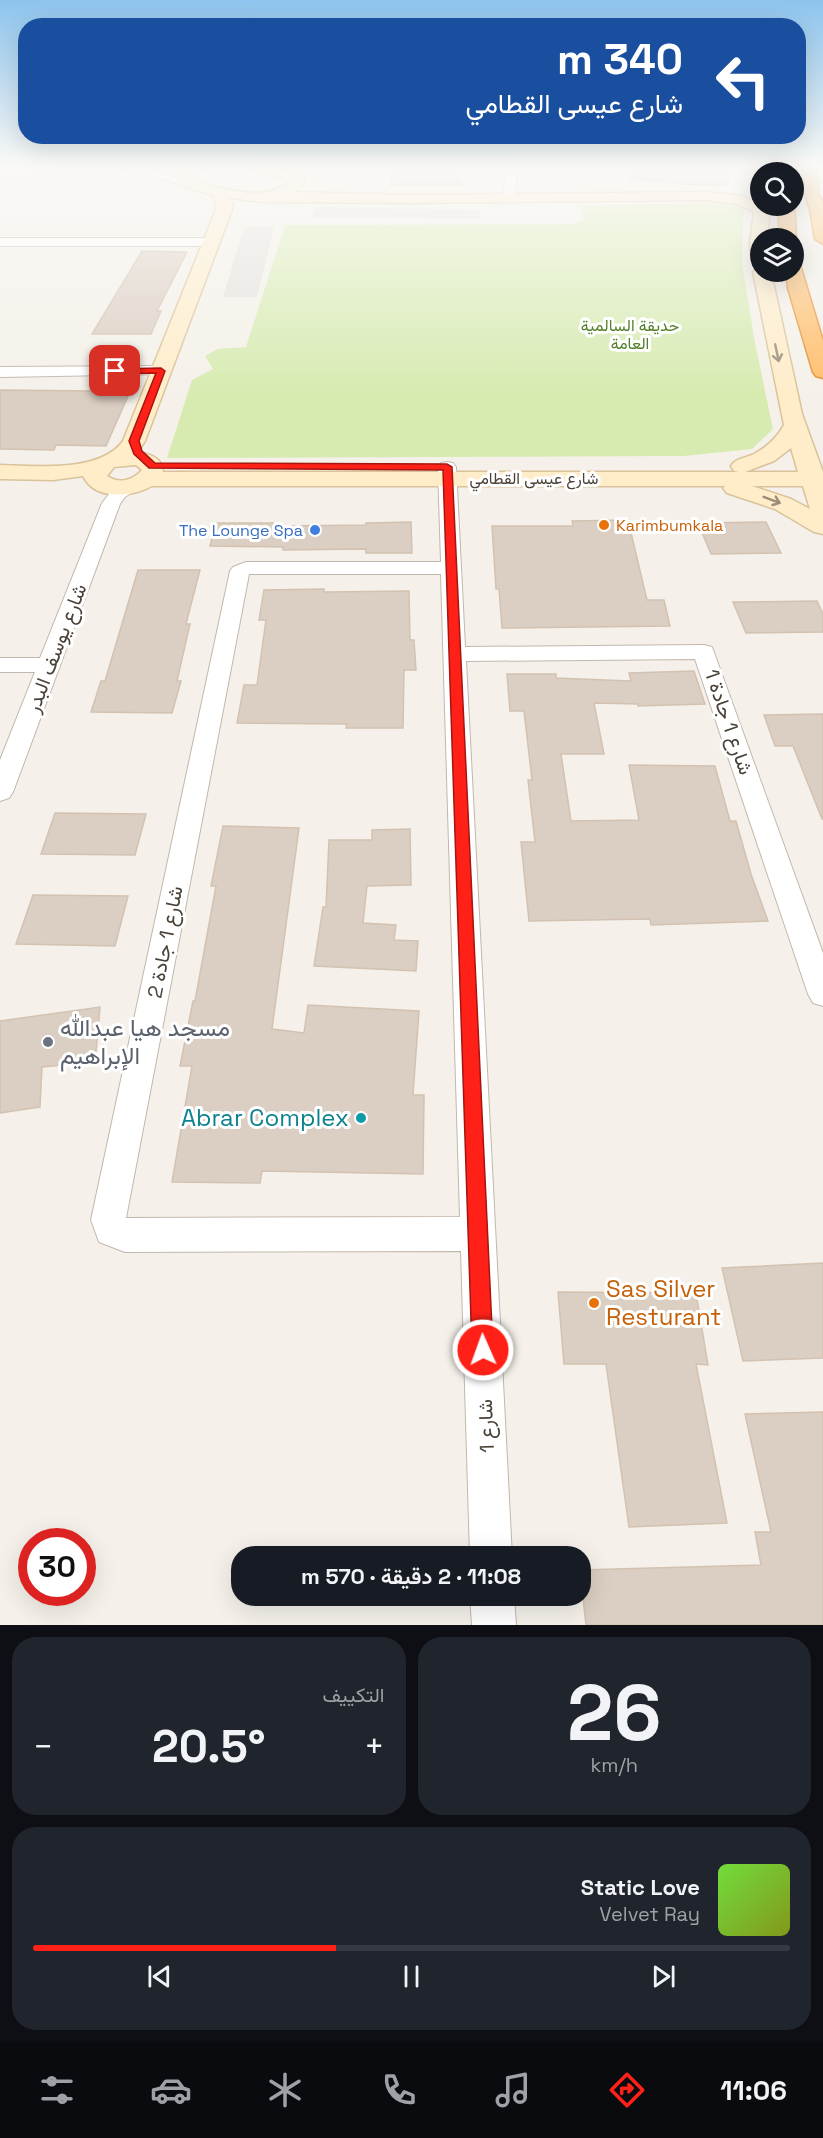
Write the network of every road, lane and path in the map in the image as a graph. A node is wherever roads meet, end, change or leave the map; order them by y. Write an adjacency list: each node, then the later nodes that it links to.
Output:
1 (0, 242): 2 (street)
2 (211, 242): 5 (street, شارع يوسف البدر)
3 (763, 282): 8 (street, one-way to 8)
4 (796, 282): 7 (highway)
5 (161, 371): 6 (street); 9 (street, شارع يوسف البدر)
6 (0, 372)
7 (823, 372)
8 (801, 424): 10 (street); 13 (street)
9 (134, 441): 14 (street); 15 (street, شارع يوسف البدر)
10 (742, 466): 12 (street, شارع عيسى القطامي); 13 (street, شارع عيسى القطامي)
11 (0, 472): 15 (street)
12 (447, 472): 14 (street, شارع عيسى القطامي); 16 (street, شارع عيسى القطامي); 19 (street, شارع 1)
13 (817, 472): 16 (street, شارع عيسى القطامي); 17 (street)
14 (146, 473): 15 (street, شارع عيسى القطامي)
15 (105, 478): 22 (street, شارع يوسف البدر)
16 (695, 479): 18 (street, one-way to 18)
17 (823, 513)
18 (823, 527)
19 (451, 568): 20 (street, شارع 1); 25 (street, شارع 1 جادة 2)
20 (454, 654): 24 (street, شارع 1 جادة 1); 25 (street, شارع 1)
21 (0, 665): 22 (street)
22 (49, 665): 23 (street, شارع يوسف البدر)
23 (0, 792)
24 (823, 994)
25 (478, 1234): 26 (street, شارع 1)
26 (491, 1546)
27 (493, 1606): 28 (street)
28 (494, 1625)

